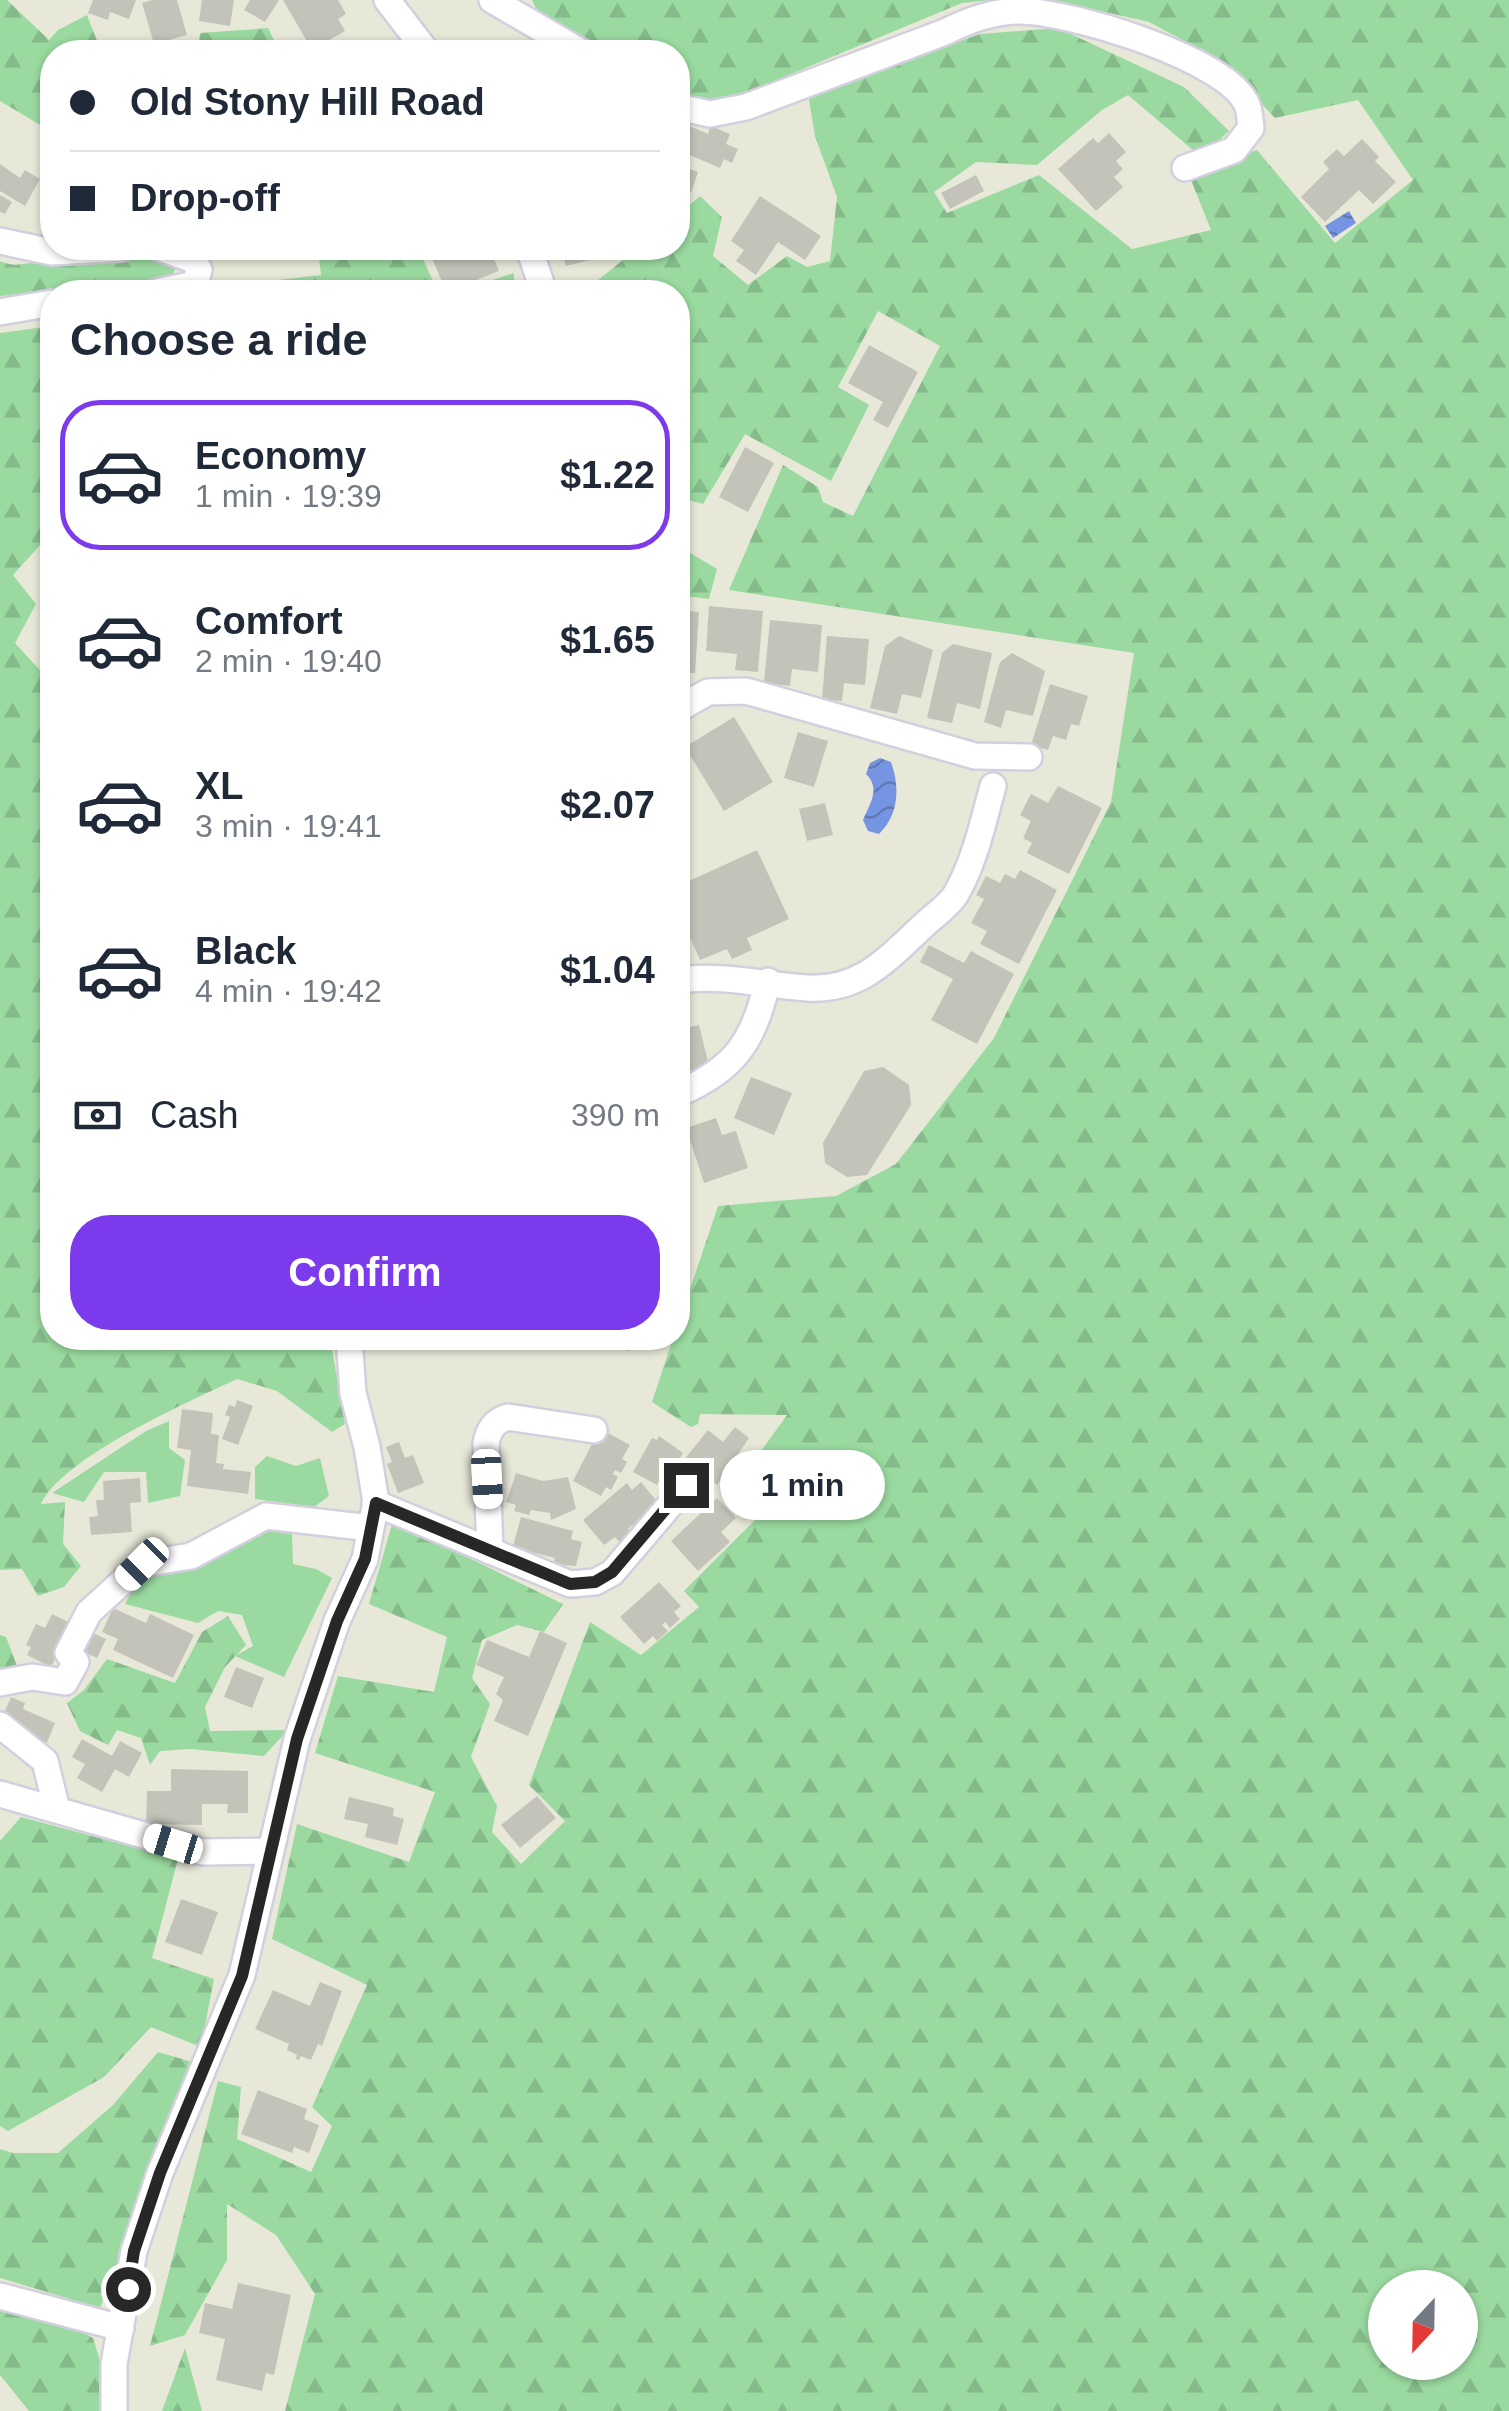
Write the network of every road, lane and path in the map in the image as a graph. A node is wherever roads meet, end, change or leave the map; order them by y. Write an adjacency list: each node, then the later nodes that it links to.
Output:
1 (387, 0): 3 (street)
2 (492, 0): 4 (street)
3 (417, 40)
4 (560, 40)
5 (690, 110): 6 (street)
6 (1185, 168)
7 (0, 240): 8 (street)
8 (40, 249)
9 (40, 305): 10 (street)
10 (0, 312)
11 (690, 702): 12 (street)
12 (1029, 757)
13 (993, 786): 15 (street)
14 (690, 978): 15 (street)
15 (768, 981): 16 (street)
16 (690, 1088)
17 (351, 1350): 20 (street)
18 (594, 1430): 21 (street)
19 (686, 1485): 21 (street)
20 (373, 1516): 21 (street); 22 (street); 26 (street)
21 (490, 1551)
22 (0, 1682)
23 (0, 1725): 25 (street)
24 (0, 1794): 25 (street)
25 (56, 1810): 26 (street)
26 (271, 1850): 28 (street)
27 (0, 2296): 28 (street)
28 (122, 2328): 29 (street)
29 (116, 2408)

